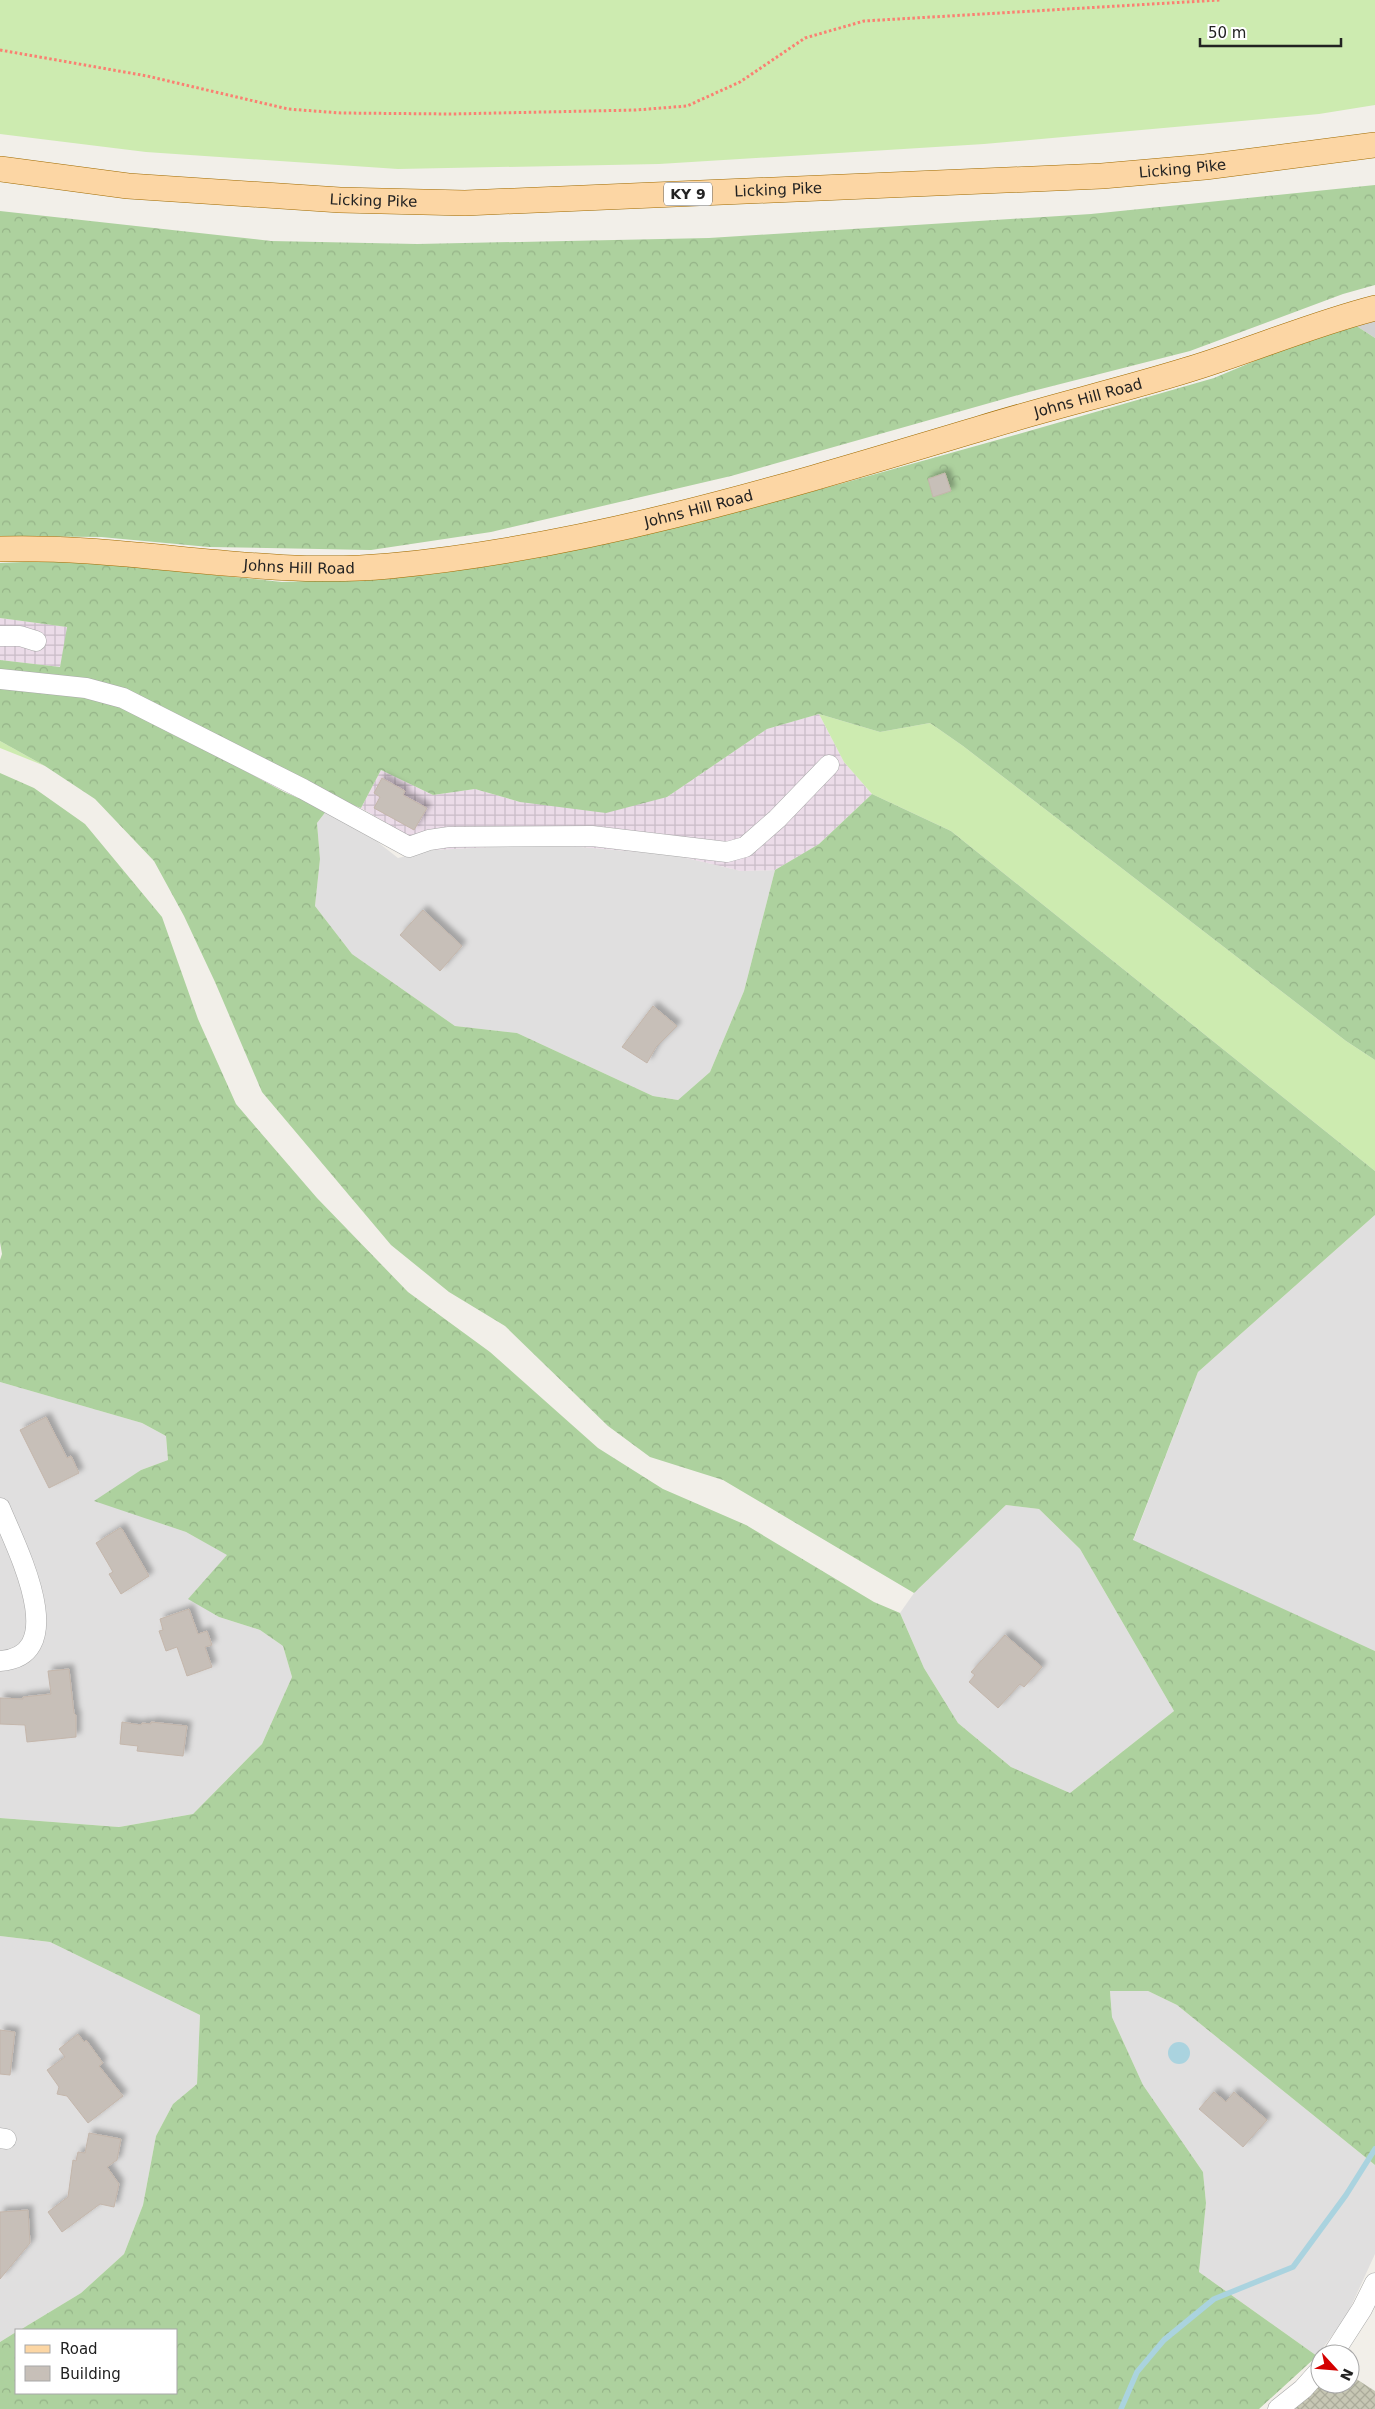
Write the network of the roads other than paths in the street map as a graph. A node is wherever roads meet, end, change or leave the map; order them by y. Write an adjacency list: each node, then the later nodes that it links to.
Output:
1 (1375, 145): 2 (main road, Licking Pike / KY 9)
2 (0, 169)
3 (1374, 309): 4 (main road, Johns Hill Road)
4 (0, 549)
5 (0, 636): 6 (street)
6 (36, 641)
7 (0, 678): 8 (street)
8 (829, 765)
9 (0, 1508): 10 (street)
10 (5, 1541): 11 (street)
11 (0, 1661)
12 (1375, 2283): 13 (street)
13 (1339, 2344)
14 (1310, 2381): 15 (street)
15 (1278, 2409)

